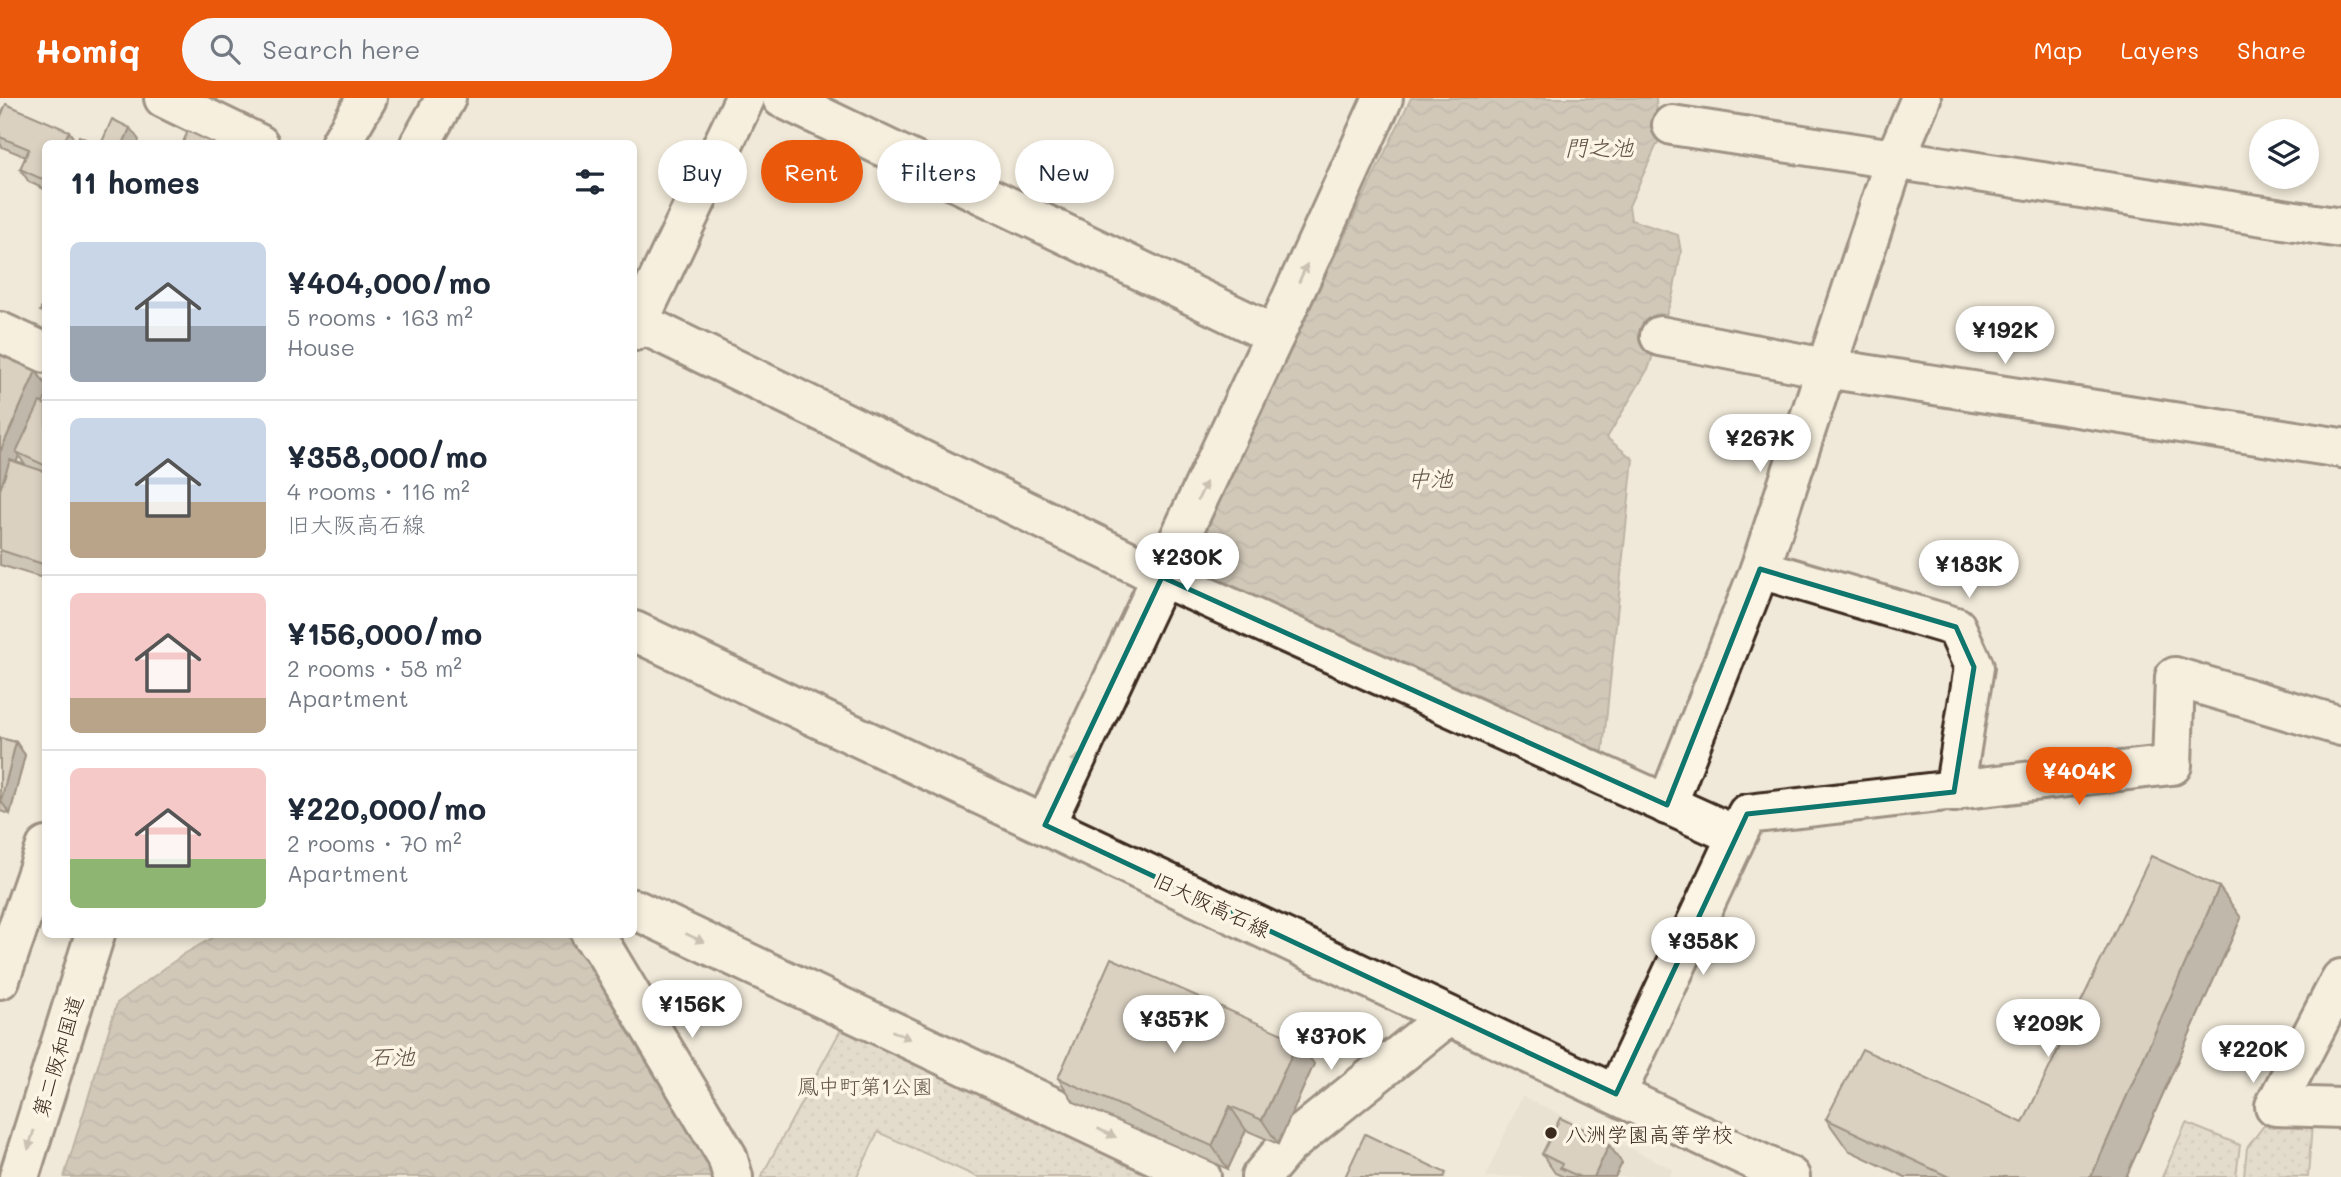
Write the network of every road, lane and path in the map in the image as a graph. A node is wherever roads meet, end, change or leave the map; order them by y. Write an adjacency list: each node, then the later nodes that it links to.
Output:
1 (164, 98): 9 (main road)
2 (367, 98): 10 (main road)
3 (446, 98): 11 (main road)
4 (745, 98): 14 (main road)
5 (782, 98): 17 (main road)
6 (1383, 98): 17 (main road, one-way to 6)
7 (1921, 98): 12 (main road)
8 (1672, 125): 12 (main road)
9 (251, 140)
10 (342, 140)
11 (422, 140)
12 (1895, 159): 13 (main road); 20 (main road)
13 (2341, 228)
14 (637, 320)
15 (637, 325): 23 (main road)
16 (0, 332): 19 (main road)
17 (1275, 335): 23 (main road, one-way to 17)
18 (1660, 336): 20 (main road)
19 (42, 351)
20 (1825, 368): 21 (main road); 22 (main road)
21 (2341, 448)
22 (1760, 569): 26 (main road); 27 (main road)
23 (1162, 577): 27 (main road); 28 (main road, one-way to 23)
24 (637, 632): 28 (main road, 旧大阪高石線)
25 (2341, 726): 26 (main road)
26 (1954, 792): 29 (main road)
27 (1667, 805): 29 (main road)
28 (1045, 825): 36 (main road, 旧大阪高石線)
29 (1735, 835): 37 (main road)
30 (42, 858): 34 (main road)
31 (637, 910): 41 (main road, one-way to 41)
32 (94, 938): 39 (main road, 第二阪和国道, one-way to 39)
33 (594, 938): 40 (main road)
34 (0, 979)
35 (2341, 979): 38 (main road)
36 (1448, 1016): 37 (main road, 旧大阪高石線); 42 (main road)
37 (1616, 1094): 43 (main road, 旧大阪高石線)
38 (2341, 1108)
39 (19, 1177)
40 (733, 1177)
41 (1201, 1177)
42 (1261, 1177)
43 (1790, 1177)

